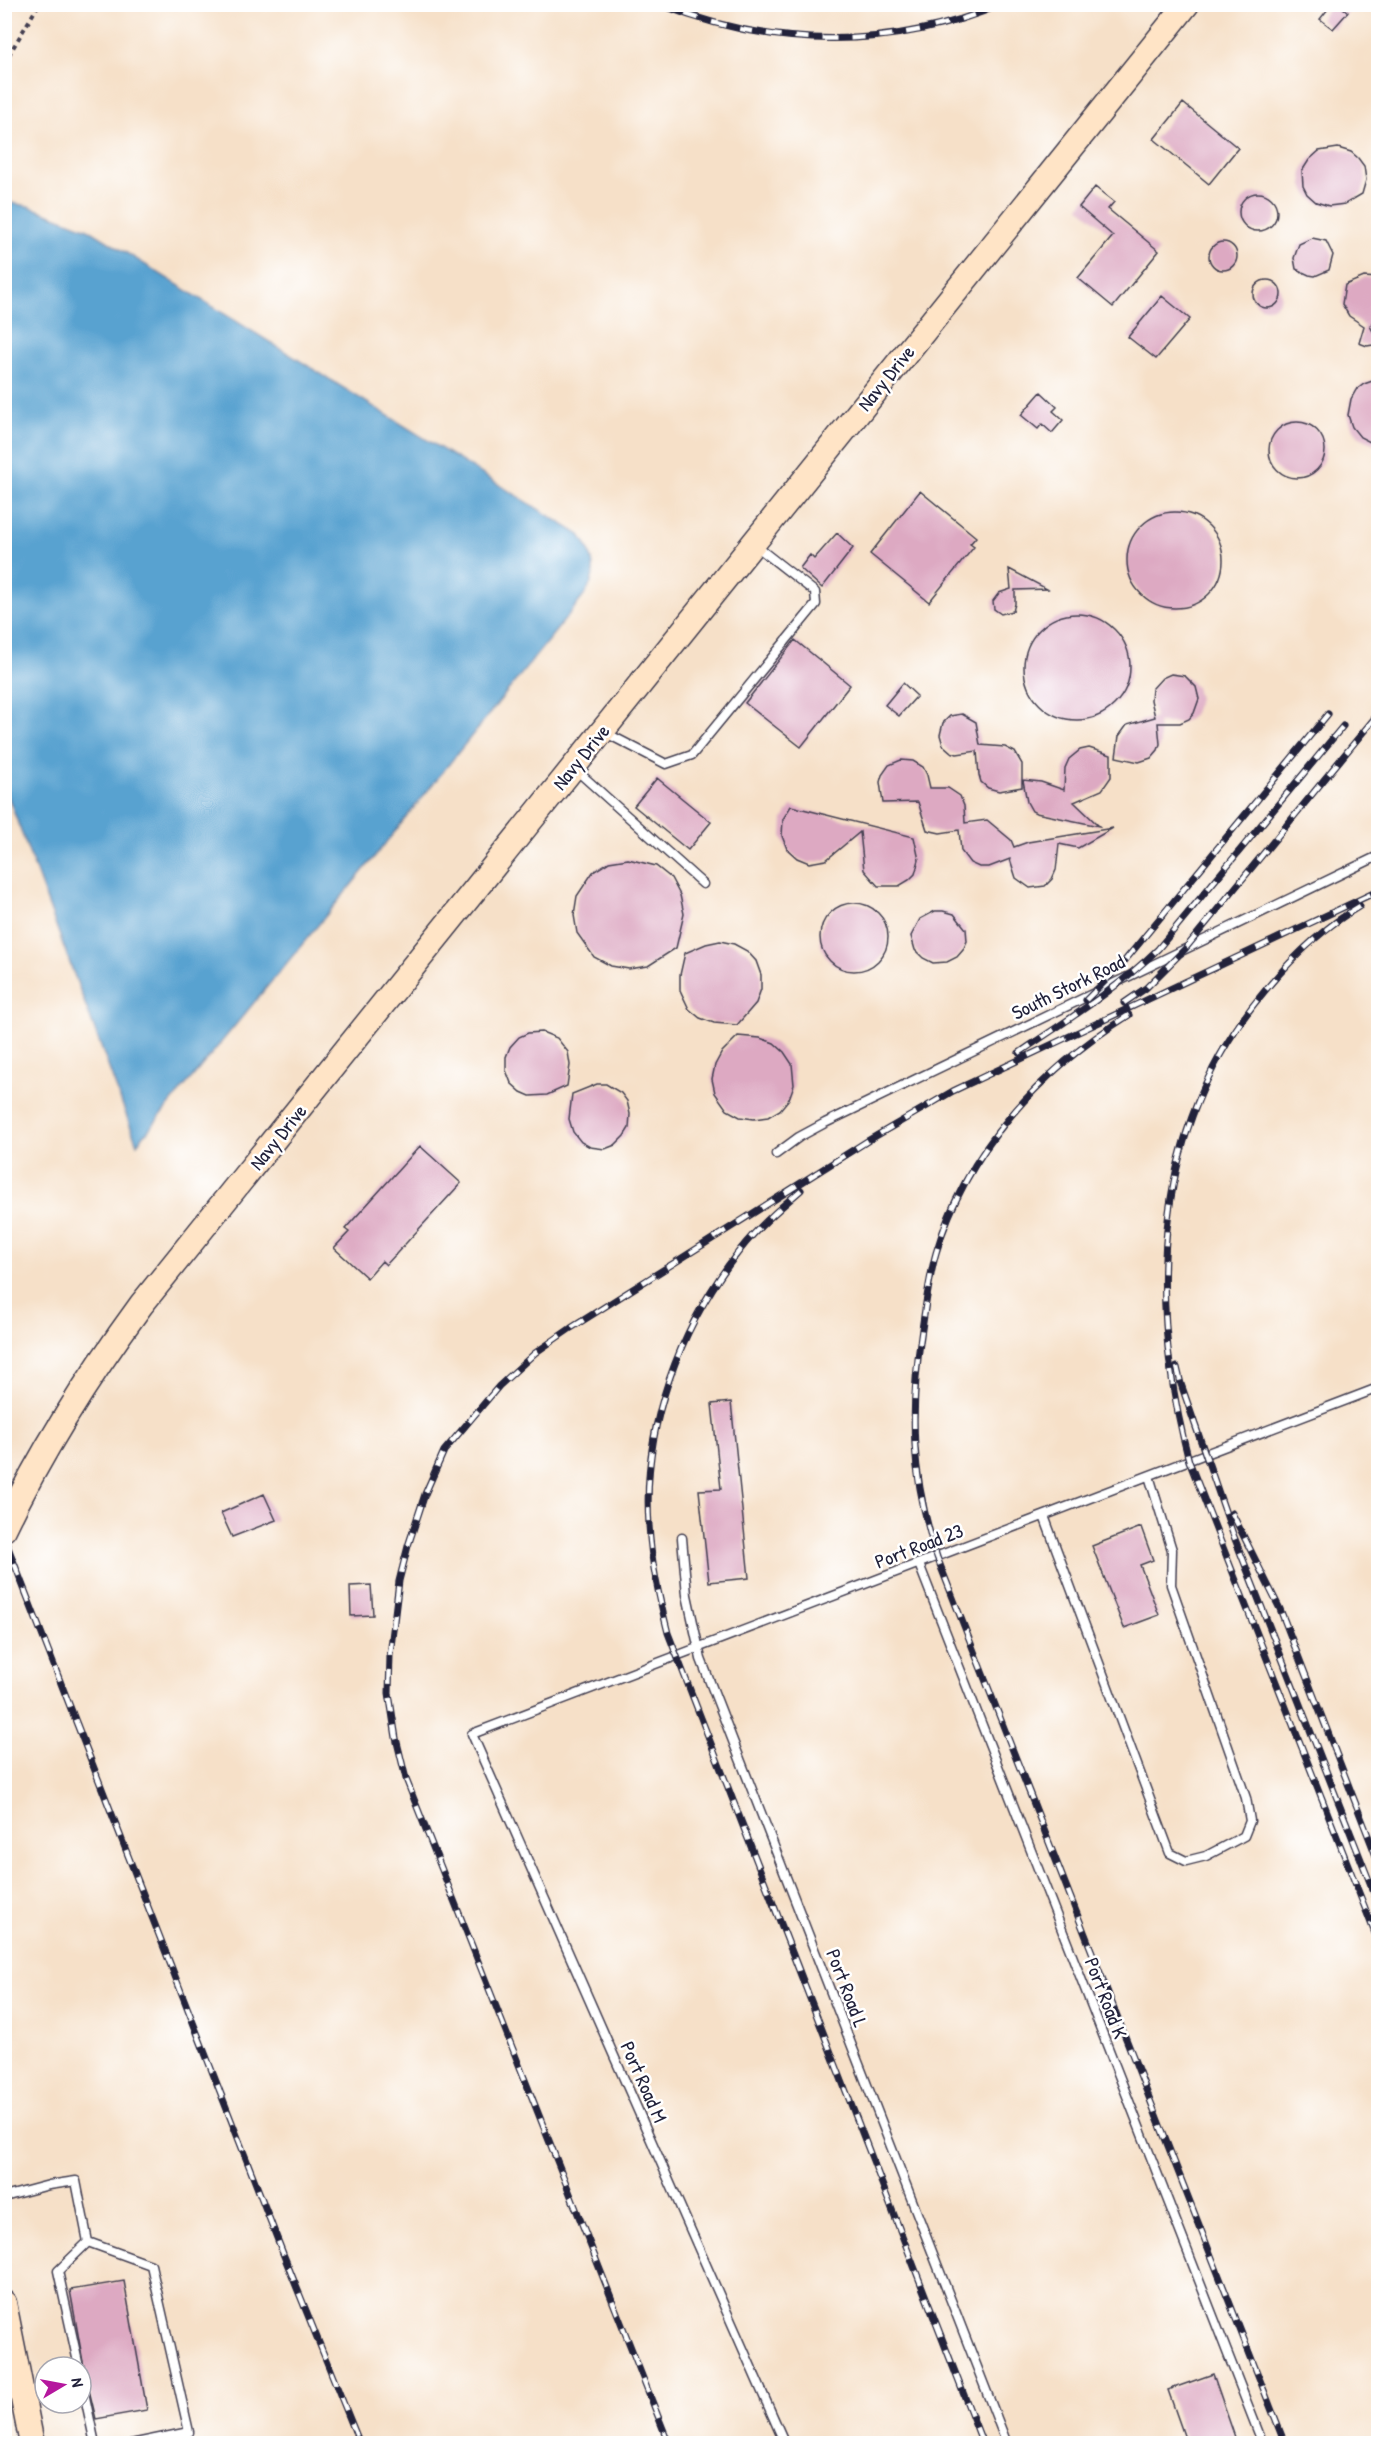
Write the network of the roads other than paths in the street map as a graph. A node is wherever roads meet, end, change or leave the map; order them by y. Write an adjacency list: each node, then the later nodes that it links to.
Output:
1 (1186, 4): 2 (street, Navy Drive)
2 (753, 544): 3 (street, Navy Drive); 3 (lane)
3 (602, 730): 4 (street, Navy Drive)
4 (572, 767): 6 (lane); 11 (street, Navy Drive)
5 (1378, 856): 7 (lane, South Stork Road)
6 (703, 884)
7 (776, 1154)
8 (1378, 1389): 9 (lane, Port Road 23)
9 (1149, 1476): 10 (lane, Port Road 23); 10 (lane)
10 (1044, 1516): 13 (lane, Port Road 23)
11 (4, 1529)
12 (682, 1538): 14 (lane, Port Road L)
13 (919, 1564): 14 (lane, Port Road 23); 26 (lane, Port Road K)
14 (698, 1648): 15 (lane, Port Road 23); 25 (lane, Port Road L)
15 (472, 1734): 24 (lane, Port Road M)
16 (4, 2197): 17 (lane)
17 (88, 2242): 19 (lane); 23 (lane)
18 (4, 2303): 21 (street)
19 (76, 2355)
20 (89, 2415): 22 (lane)
21 (32, 2444)
22 (95, 2444)
23 (131, 2444)
24 (785, 2444)
25 (1007, 2444)
26 (1263, 2444)

